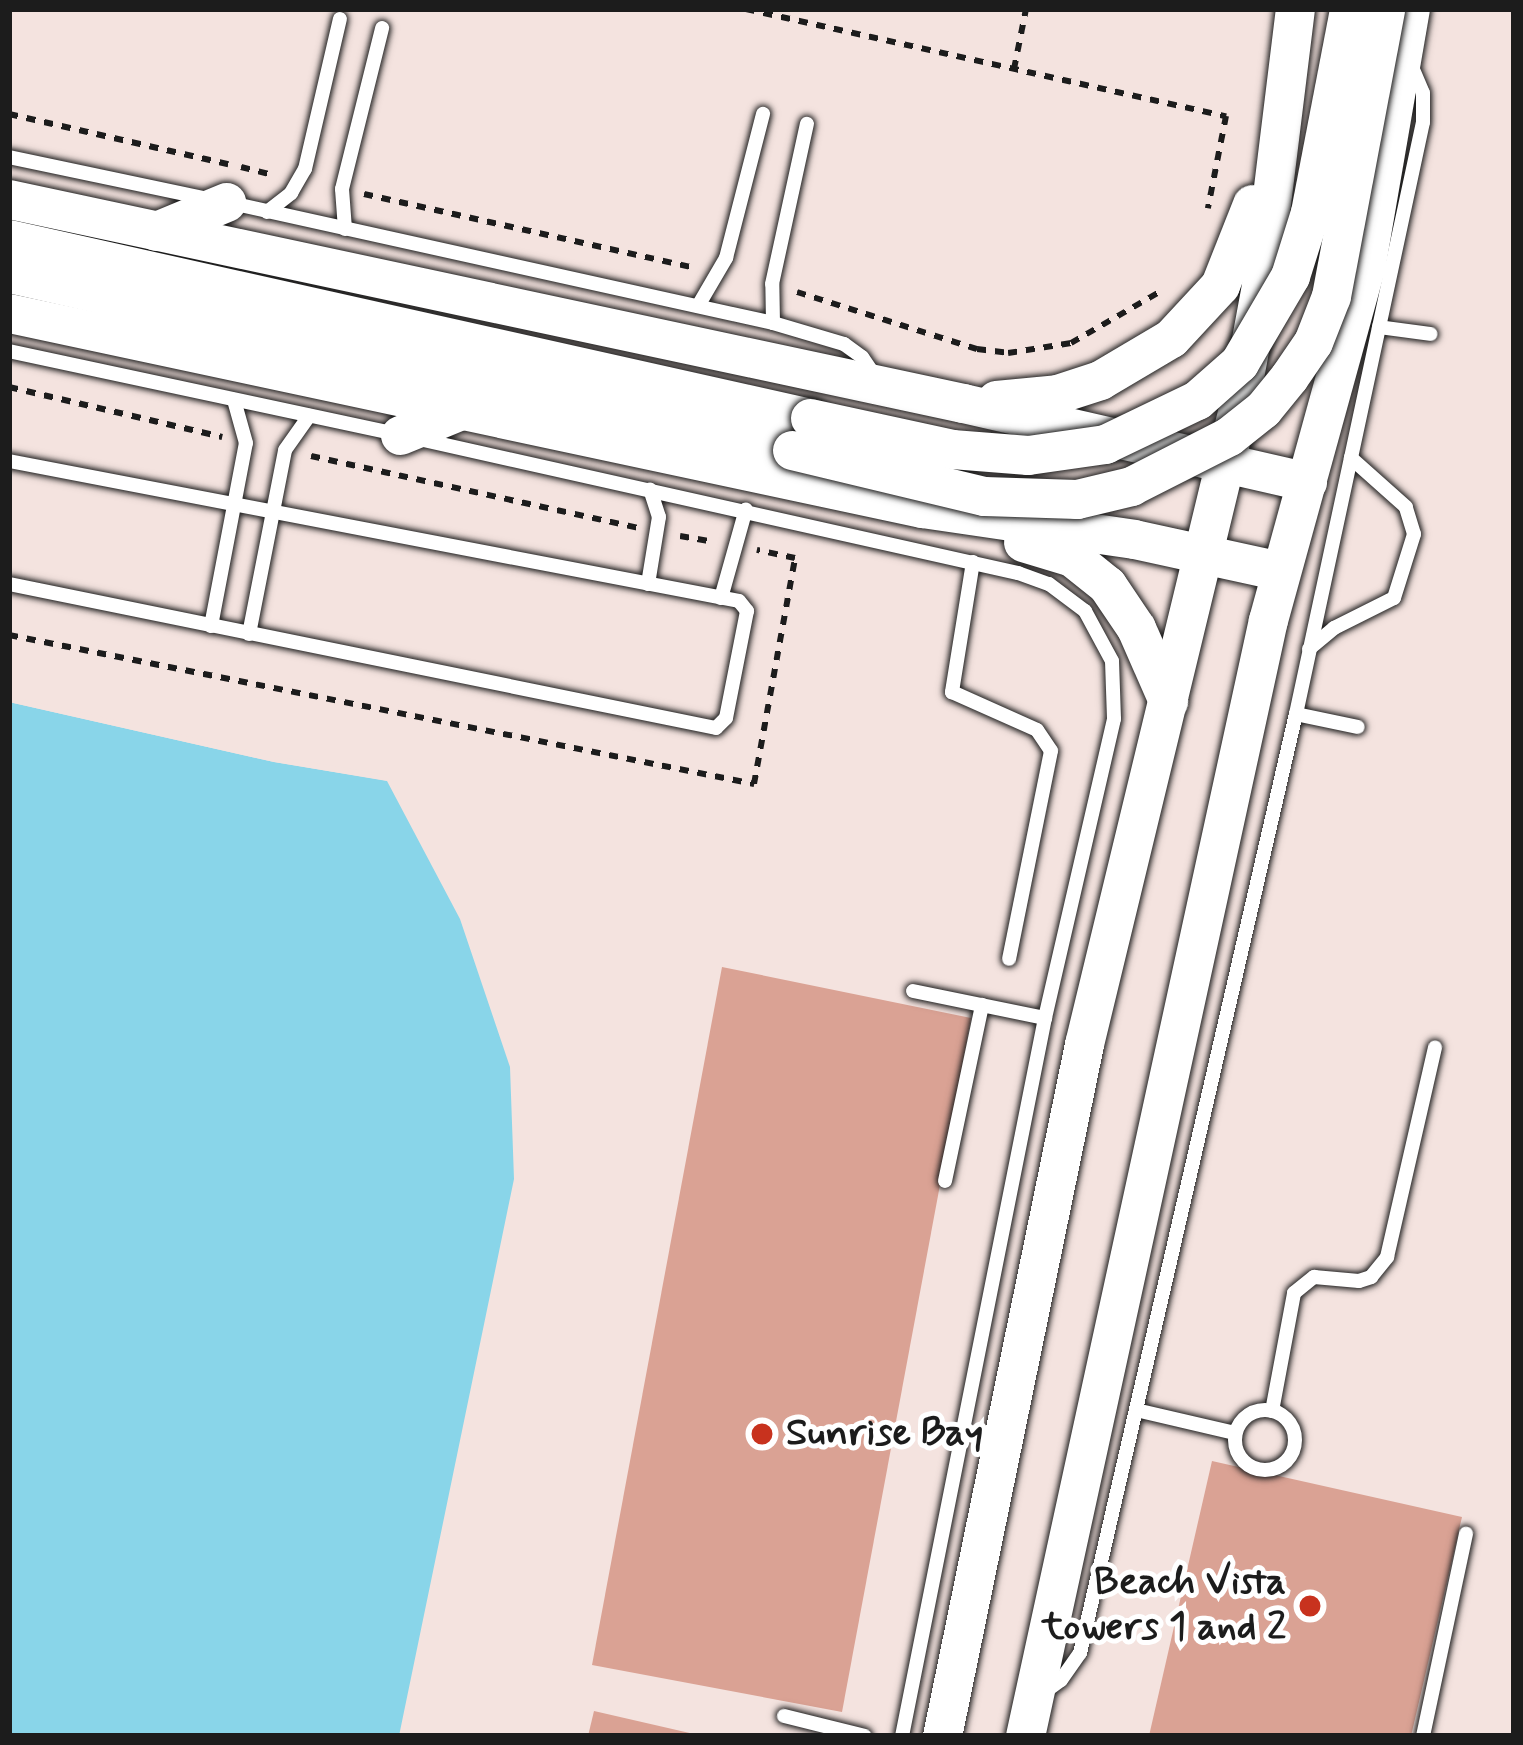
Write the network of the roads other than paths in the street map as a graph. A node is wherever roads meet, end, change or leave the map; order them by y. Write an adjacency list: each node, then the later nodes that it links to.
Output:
1 (1295, 9): 10 (street)
2 (1349, 9): 30 (street, bridge)
3 (1385, 9): 30 (street, bridge)
4 (1410, 9): 7 (street)
5 (340, 19): 14 (lane)
6 (382, 28): 15 (lane)
7 (1403, 53): 22 (lane); 35 (street)
8 (763, 114): 19 (lane)
9 (807, 124): 21 (lane)
10 (1276, 156): 27 (street); 34 (street)
11 (9, 157): 13 (lane)
12 (9, 199): 16 (street)
13 (226, 202): 14 (lane); 16 (street)
14 (267, 212): 15 (lane)
15 (345, 229): 19 (lane)
16 (156, 230): 25 (street)
17 (9, 239): 30 (street)
18 (9, 273): 30 (street)
19 (698, 306): 21 (lane)
20 (9, 313): 28 (street)
21 (773, 323): 25 (lane)
22 (1379, 327): 23 (lane); 32 (lane)
23 (1431, 334)
24 (9, 351): 26 (lane)
25 (879, 385): 27 (street)
26 (235, 400): 29 (lane); 37 (lane)
27 (963, 403): 34 (street)
28 (461, 410): 31 (street); 38 (street)
29 (309, 416): 31 (lane); 40 (lane)
30 (801, 434)
31 (400, 435): 36 (lane)
32 (1351, 458): 49 (lane); 49 (lane)
33 (9, 461): 37 (lane)
34 (1224, 463): 35 (street); 41 (street)
35 (1307, 482): 43 (street)
36 (650, 489): 39 (lane); 45 (lane)
37 (234, 505): 40 (lane); 47 (lane)
38 (922, 508): 41 (street); 50 (street)
39 (746, 509): 42 (lane); 46 (lane)
40 (274, 512): 45 (lane); 48 (lane)
41 (1202, 554): 43 (street); 50 (street)
42 (973, 562): 53 (lane); 56 (lane)
43 (1281, 571): 64 (street)
44 (9, 584): 47 (lane)
45 (648, 584): 46 (lane)
46 (721, 598): 48 (lane)
47 (211, 626): 48 (lane)
48 (249, 634)
49 (1309, 649): 51 (lane)
50 (1168, 701): 67 (street)
51 (1296, 714): 52 (lane); 59 (lane)
52 (1358, 727)
53 (1009, 959)
54 (913, 991): 55 (lane)
55 (982, 1005): 56 (lane); 58 (lane)
56 (1045, 1018): 66 (lane)
57 (1435, 1047): 60 (lane)
58 (945, 1181)
59 (1136, 1410): 61 (lane); 64 (lane)
60 (1272, 1411): 61 (lane); 61 (lane)
61 (1235, 1433)
62 (1466, 1534): 68 (lane)
63 (784, 1715): 65 (lane)
64 (1029, 1717)
65 (865, 1736)
66 (902, 1736)
67 (942, 1736)
68 (1423, 1736)

